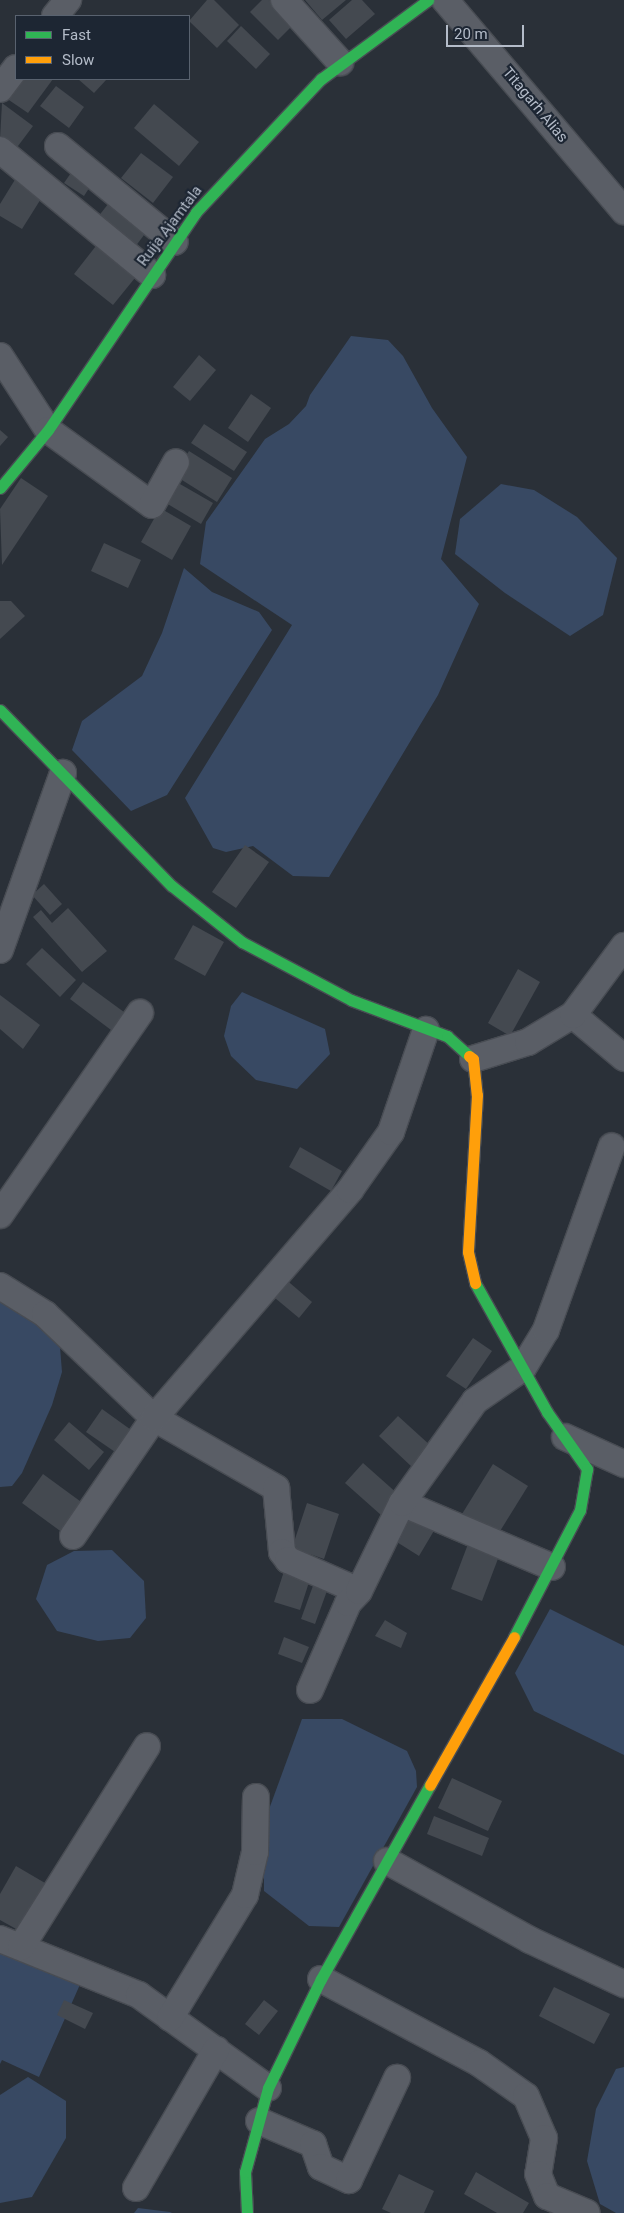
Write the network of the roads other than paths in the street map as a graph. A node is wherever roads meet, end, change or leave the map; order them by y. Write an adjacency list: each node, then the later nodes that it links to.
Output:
1 (68, 0): 5 (street)
2 (284, 0): 6 (street)
3 (428, 0): 6 (street, Ruija Ajamtala)
4 (445, 0): 11 (street, Titagarh Alias)
5 (56, 15)
6 (340, 62): 12 (street, Ruija Ajamtala)
7 (15, 69): 8 (street)
8 (0, 90)
9 (58, 146): 12 (street)
10 (0, 150): 13 (street)
11 (624, 211)
12 (174, 242): 13 (street, Ruija Ajamtala)
13 (152, 275): 15 (street, Ruija Ajamtala)
14 (0, 356): 15 (street)
15 (48, 430): 16 (street); 17 (street, Ruija Ajamtala)
16 (176, 462)
17 (0, 488)
18 (0, 710): 19 (street)
19 (63, 773): 21 (street); 24 (street)
20 (624, 946): 23 (street)
21 (0, 950)
22 (140, 1013): 28 (street)
23 (573, 1015): 25 (street); 26 (street)
24 (426, 1030): 26 (street); 31 (street)
25 (624, 1058)
26 (473, 1060): 30 (street)
27 (612, 1146): 30 (street)
28 (0, 1215)
29 (0, 1286): 31 (street)
30 (523, 1368): 32 (street); 34 (street)
31 (154, 1418): 35 (street); 37 (street)
32 (565, 1437): 33 (street); 36 (street)
33 (624, 1464)
34 (402, 1503): 36 (street); 37 (street)
35 (73, 1536)
36 (552, 1567): 41 (street)
37 (359, 1591): 38 (street)
38 (310, 1690)
39 (147, 1746): 42 (street)
40 (256, 1797): 45 (street)
41 (387, 1861): 43 (street); 44 (street)
42 (10, 1943): 45 (street)
43 (321, 1980): 48 (street); 51 (street)
44 (624, 1984)
45 (170, 2018): 46 (street)
46 (216, 2050): 48 (street); 50 (street)
47 (397, 2078): 49 (street)
48 (268, 2088): 49 (street)
49 (259, 2121): 52 (street)
50 (136, 2188)
51 (582, 2212)
52 (247, 2213)

